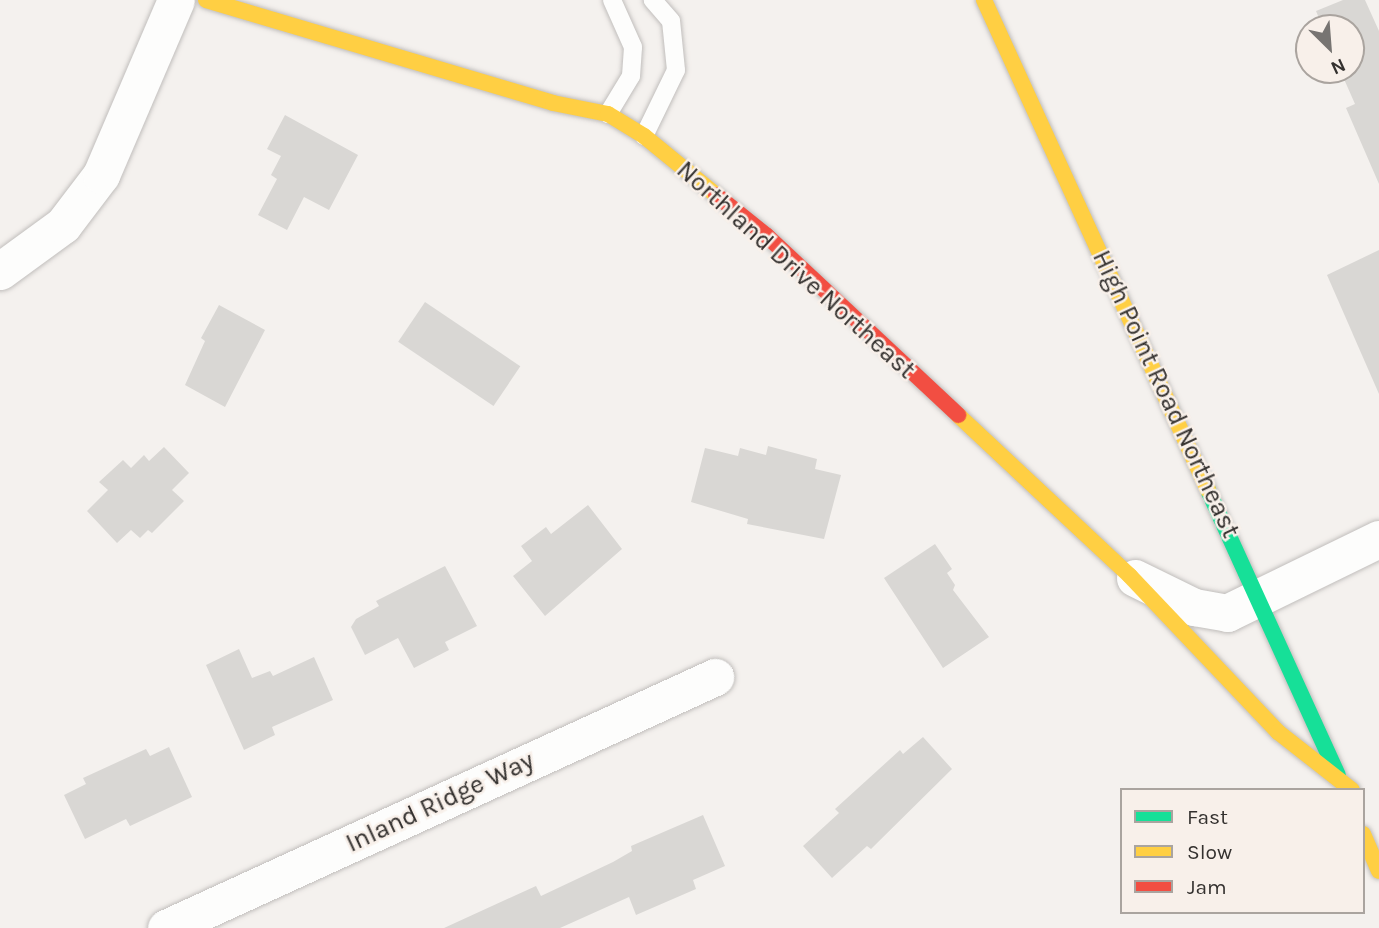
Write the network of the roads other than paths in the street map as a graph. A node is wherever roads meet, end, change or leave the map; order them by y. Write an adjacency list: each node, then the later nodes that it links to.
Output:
1 (176, 0): 8 (street)
2 (206, 0): 6 (street, Northland Drive Northeast)
3 (611, 0): 6 (lane)
4 (653, 0): 7 (lane)
5 (984, 0): 11 (street, High Point Road Northeast)
6 (608, 114): 7 (street, Northland Drive Northeast)
7 (644, 136): 10 (street, Northland Drive Northeast)
8 (0, 271)
9 (1379, 539): 11 (street, Northland Drive Northeast)
10 (1130, 576): 11 (street, Northland Drive Northeast); 13 (street, Northland Drive Northeast)
11 (1259, 596): 13 (street, High Point Road Northeast)
12 (715, 677): 16 (street, Inland Ridge Way)
13 (1341, 782)
14 (1365, 839): 15 (street)
15 (1379, 871)
16 (166, 928)

